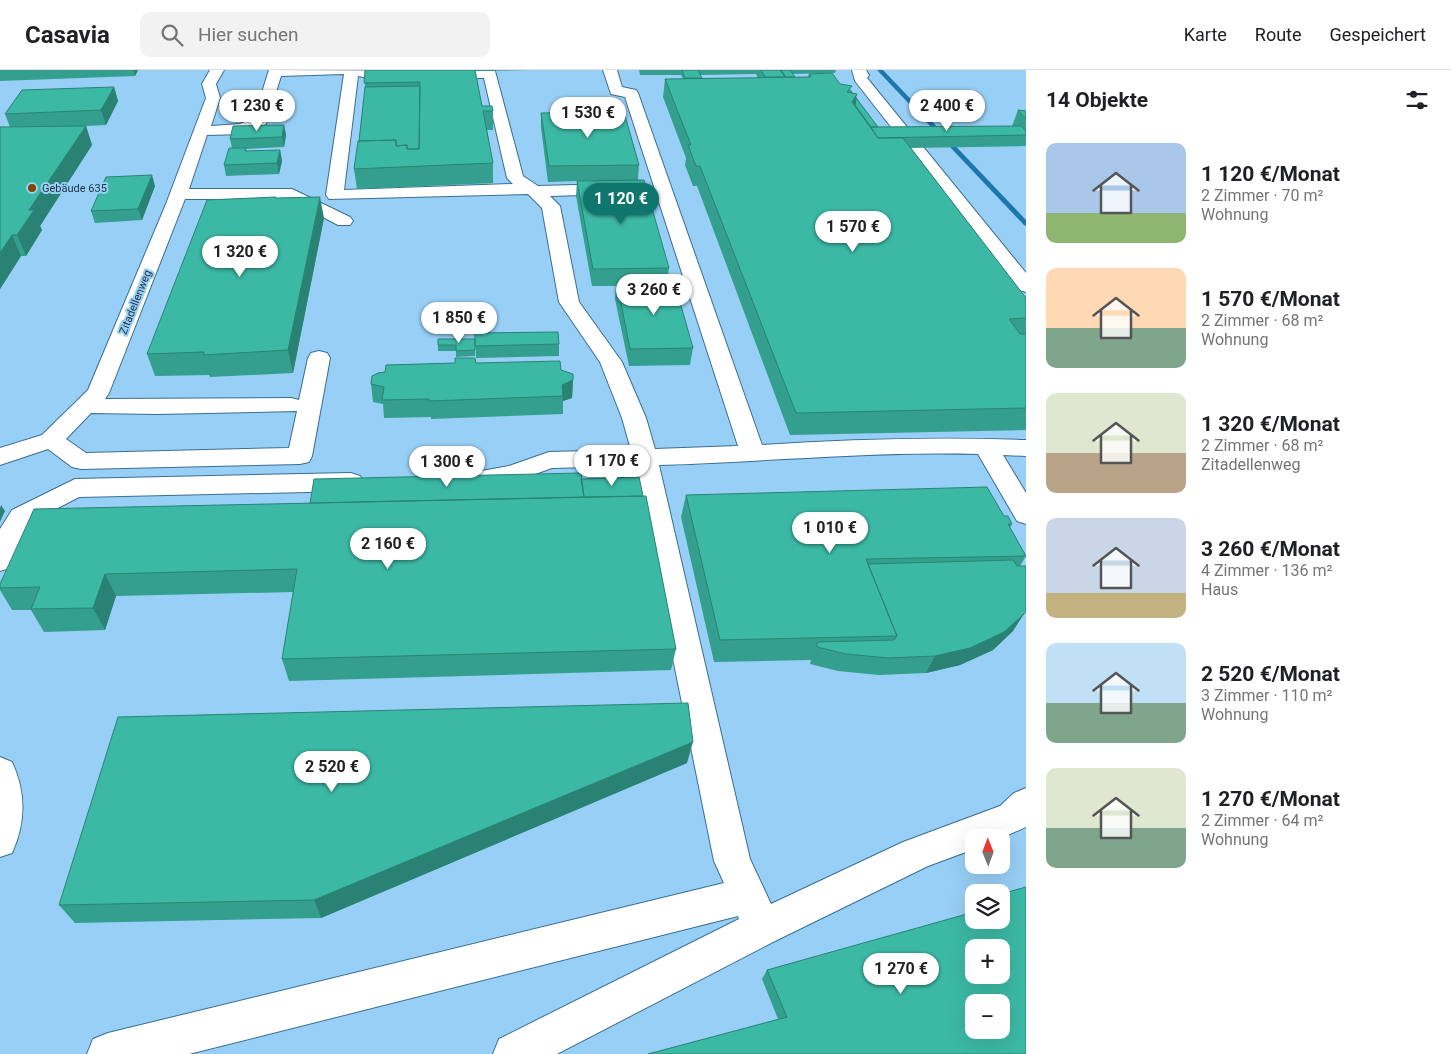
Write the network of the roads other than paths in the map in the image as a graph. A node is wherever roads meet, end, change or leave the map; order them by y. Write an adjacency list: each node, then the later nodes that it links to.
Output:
1 (217, 70): 6 (street, Zitadellenweg)
2 (352, 70): 5 (street); 8 (street); 8 (street)
3 (610, 70): 7 (street)
4 (859, 70): 11 (street)
5 (275, 71): 6 (street)
6 (201, 131): 9 (street, Zitadellenweg)
7 (647, 188): 8 (street); 18 (street)
8 (533, 190): 19 (street)
9 (179, 194): 10 (street); 14 (street, Zitadellenweg)
10 (344, 220)
11 (1026, 286)
12 (319, 358): 15 (street)
13 (291, 404): 14 (street)
14 (85, 406): 15 (street, Zitadellenweg)
15 (51, 440): 20 (street, Zitadellenweg)
16 (986, 446): 17 (street); 18 (street); 23 (street)
17 (1026, 448)
18 (753, 454): 19 (street)
19 (646, 457): 21 (street); 28 (street)
20 (0, 458)
21 (454, 480)
22 (374, 482): 24 (street)
23 (1026, 515)
24 (0, 561)
25 (0, 772): 27 (street)
26 (1026, 804): 28 (street)
27 (0, 841)
28 (755, 911): 29 (street); 30 (street)
29 (108, 1054)
30 (514, 1054)

